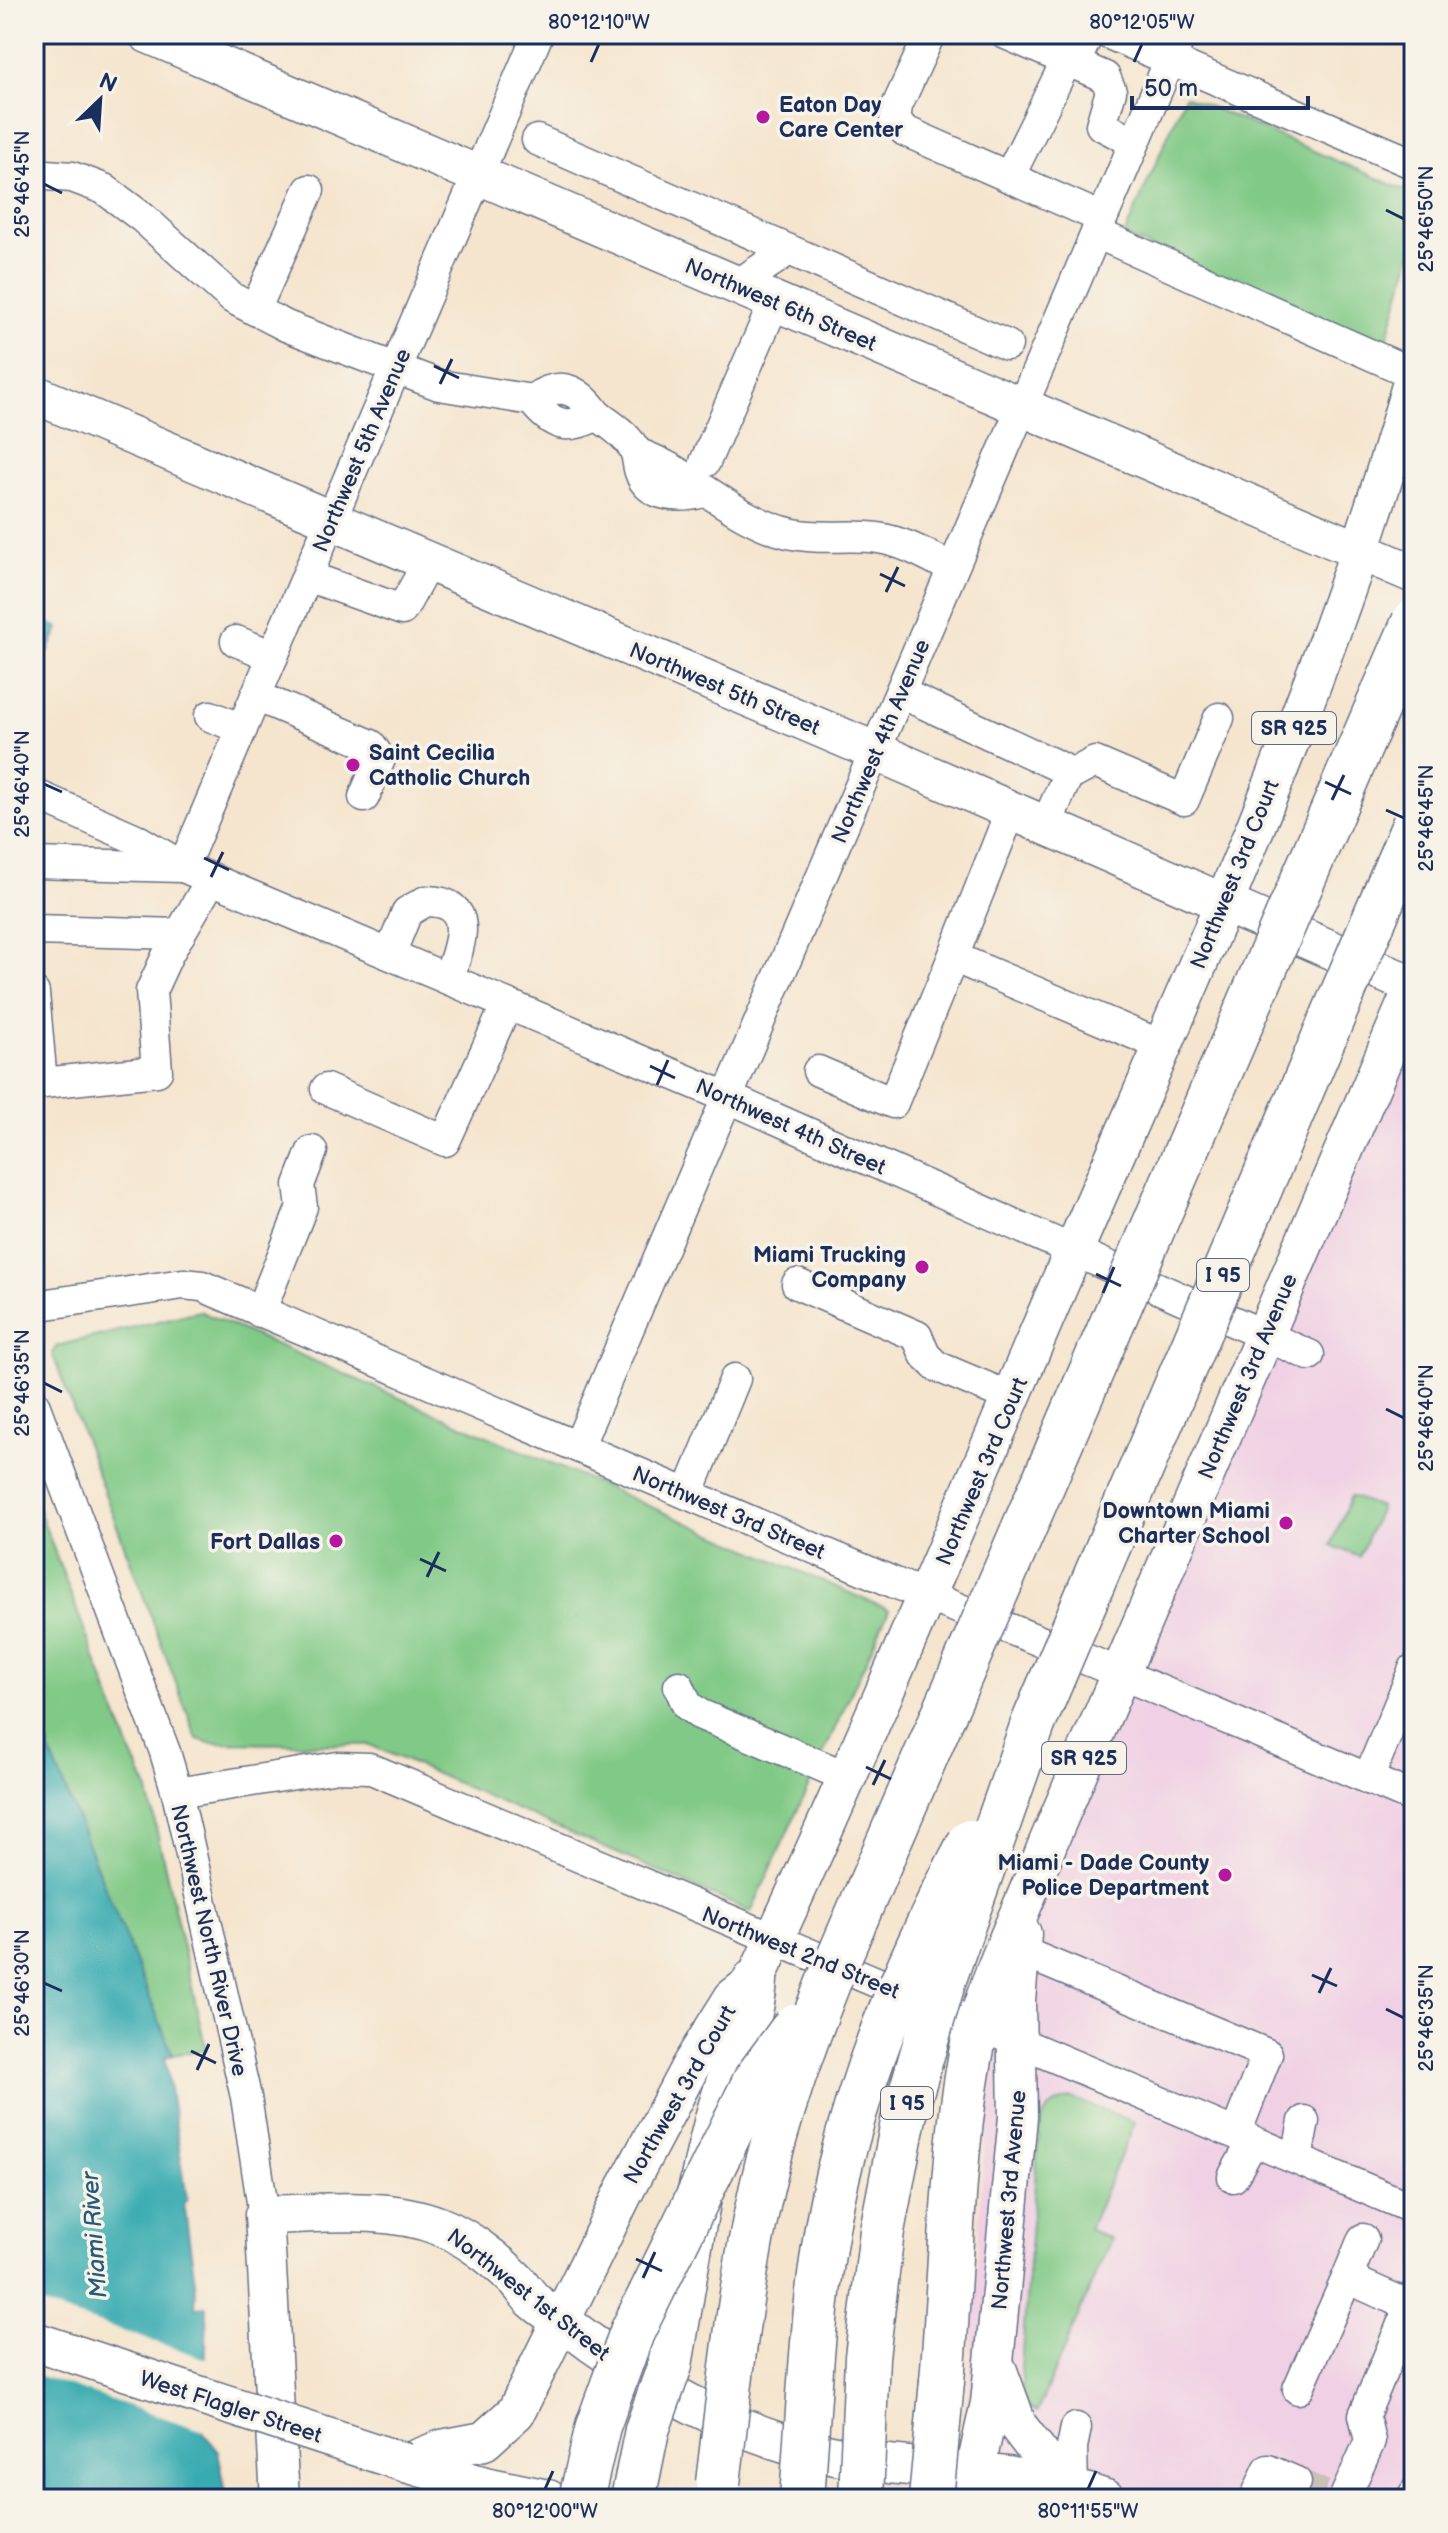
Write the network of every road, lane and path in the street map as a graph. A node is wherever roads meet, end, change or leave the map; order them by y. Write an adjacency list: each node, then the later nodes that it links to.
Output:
1 (148, 34): 13 (main road, Northwest 6th Street)
2 (538, 34): 13 (street, Northwest 5th Avenue)
3 (930, 34): 14 (street)
4 (1007, 34): 8 (street)
5 (1088, 34): 8 (street)
6 (1109, 34): 7 (street)
7 (1175, 47): 10 (street, Northwest 4th Avenue); 11 (street)
8 (1067, 60): 10 (street); 14 (street)
9 (537, 140): 17 (street)
10 (1134, 142): 16 (street, Northwest 4th Avenue)
11 (1414, 164)
12 (34, 174): 20 (street)
13 (478, 174): 18 (main road, Northwest 6th Street); 22 (street, Northwest 5th Avenue)
14 (1009, 177): 16 (street)
15 (309, 190): 20 (street)
16 (1099, 225): 23 (street); 25 (street, Northwest 4th Avenue)
17 (782, 252): 18 (street); 19 (street); 21 (street)
18 (737, 285): 19 (main road, Northwest 6th Street)
19 (780, 303): 25 (main road, Northwest 6th Street); 26 (street)
20 (255, 310): 22 (street)
21 (1007, 345)
22 (397, 367): 27 (street, Northwest 5th Avenue); 30 (street)
23 (1414, 375): 28 (main road, Northwest 3rd Court / SR 925)
24 (34, 394): 27 (main road, Northwest 5th Street)
25 (1020, 405): 28 (main road, Northwest 6th Street); 30 (street, Northwest 4th Avenue)
26 (705, 462)
27 (331, 519): 29 (main road, Northwest 5th Street); 32 (street, Northwest 5th Avenue)
28 (1361, 551): 31 (main road, Northwest 6th Street); 51 (main road, Northwest 3rd Court / SR 925)
29 (428, 562): 32 (street); 41 (main road, Northwest 5th Street)
30 (952, 568): 36 (street, Northwest 4th Avenue)
31 (1414, 574)
32 (307, 576): 35 (street, Northwest 5th Avenue)
33 (1414, 622): 90 (highway, bridge)
34 (236, 641): 35 (street)
35 (273, 656): 37 (street, Northwest 5th Avenue)
36 (901, 693): 41 (street, Northwest 4th Avenue); 42 (street)
37 (256, 696): 40 (street, Northwest 5th Avenue); 44 (street)
38 (210, 716): 40 (street)
39 (1219, 718): 42 (street)
40 (242, 729): 49 (street, Northwest 5th Avenue)
41 (877, 752): 45 (main road, Northwest 5th Street); 64 (street, Northwest 4th Avenue)
42 (1067, 777): 46 (street)
43 (34, 794): 49 (street, Northwest 4th Street)
44 (364, 797)
45 (1011, 810): 46 (main road, Northwest 5th Street); 55 (street)
46 (1046, 825): 51 (main road, Northwest 5th Street)
47 (1414, 825): 81 (highway, I 95, bridge)
48 (34, 863): 49 (street, Northwest 4th Street)
49 (183, 867): 50 (street, Northwest 4th Street)
50 (212, 878): 53 (street); 54 (street, Northwest 4th Street)
51 (1223, 903): 57 (main road, Northwest 5th Street); 60 (main road, Northwest 3rd Court / SR 925)
52 (34, 930): 53 (street)
53 (180, 934): 62 (street)
54 (390, 954): 56 (street, Northwest 4th Street); 56 (street)
55 (953, 957): 60 (street); 61 (street)
56 (448, 979): 59 (street, Northwest 4th Street)
57 (1414, 986): 70 (main road, Northwest 3rd Avenue / SR 925)
58 (34, 993): 62 (street)
59 (507, 1004): 63 (street); 64 (street, Northwest 4th Street)
60 (1163, 1046): 66 (main road, Northwest 3rd Court / SR 925)
61 (818, 1071)
62 (38, 1084)
63 (326, 1089)
64 (729, 1098): 66 (street, Northwest 4th Street); 75 (street, Northwest 4th Avenue)
65 (312, 1151): 69 (street)
66 (1074, 1251): 70 (street, Northwest 4th Street); 73 (main road, Northwest 3rd Court / SR 925)
67 (797, 1284): 73 (street)
68 (34, 1306): 69 (street, Northwest 3rd Street)
69 (260, 1312): 75 (street, Northwest 3rd Street)
70 (1264, 1334): 71 (street, Northwest 4th Street); 79 (main road, Northwest 3rd Avenue / SR 925)
71 (1309, 1355)
72 (735, 1379): 76 (street)
73 (1012, 1398): 77 (main road, Northwest 3rd Court / SR 925)
74 (34, 1404): 84 (street, Northwest North River Drive)
75 (578, 1447): 76 (street, Northwest 3rd Street)
76 (688, 1494): 77 (street, Northwest 3rd Street)
77 (928, 1597): 79 (street, Northwest 3rd Street); 82 (main road, Northwest 3rd Court / SR 925)
78 (1414, 1669): 83 (street)
79 (1120, 1674): 83 (street, Northwest 3rd Street); 86 (main road, Northwest 3rd Avenue / SR 925)
80 (679, 1686): 82 (street)
81 (1033, 1724): 121 (highway, bridge); 122 (highway, I 95, bridge)
82 (847, 1777): 87 (main road, Northwest 3rd Court / SR 925)
83 (1368, 1779): 85 (street, Northwest 3rd Street)
84 (177, 1793): 87 (street, Northwest 2nd Street); 98 (street, Northwest North River Drive)
85 (1413, 1796)
86 (1027, 1900): 88 (main road, Northwest 3rd Avenue / SR 925); 91 (main road, Northwest 3rd Avenue)
87 (773, 1941): 89 (main road, Northwest 3rd Court / SR 925); 91 (street, Northwest 2nd Street)
88 (1020, 1951): 92 (main road, Northwest 3rd Avenue / SR 925); 94 (street)
89 (755, 1981): 100 (main road, Northwest 3rd Court / SR 925); 107 (highway)
90 (828, 1983): 113 (highway, bridge); 118 (highway, bridge)
91 (977, 2024): 92 (street, Northwest 2nd Street); 123 (highway, bridge)
92 (1018, 2041): 94 (street, Northwest 2nd Street); 106 (main road, Northwest 3rd Avenue / SR 925)
93 (1304, 2121): 95 (street)
94 (1245, 2137): 95 (street, Northwest 2nd Street); 96 (street)
95 (1297, 2159): 97 (street, Northwest 2nd Street)
96 (1233, 2177)
97 (1414, 2209)
98 (264, 2215): 101 (main road, Northwest 1st Street); 115 (main road, Northwest North River Drive)
99 (1363, 2239): 102 (street)
100 (589, 2270): 101 (main road); 104 (main road, Northwest 3rd Court / SR 925)
101 (513, 2276): 104 (main road, Northwest 1st Street)
102 (1347, 2278): 103 (street); 108 (street)
103 (1412, 2301): 114 (street)
104 (563, 2322): 110 (main road, Northwest 3rd Court / SR 925); 111 (main road, Northwest 1st Street)
105 (34, 2341): 110 (main road, West Flagler Street, bridge)
106 (994, 2356): 111 (main road, Northwest 3rd Avenue / SR 925); 112 (main road)
107 (670, 2365): 119 (highway, bridge); 120 (highway)
108 (1298, 2389)
109 (1076, 2428): 112 (street)
110 (417, 2466): 116 (main road, West Flagler Street); 117 (main road, West Flagler Street)
111 (973, 2485): 112 (main road, Northwest 1st Street)
112 (1080, 2490)
113 (719, 2494)
114 (1334, 2498)
115 (280, 2499)
116 (461, 2499)
117 (548, 2499)
118 (581, 2499)
119 (633, 2499)
120 (660, 2499)
121 (802, 2499)
122 (861, 2499)
123 (931, 2499)

